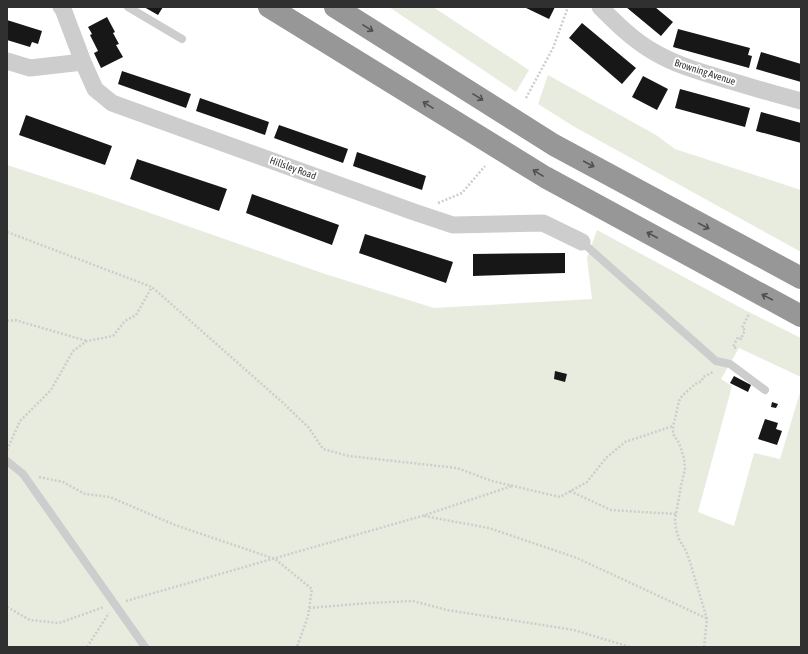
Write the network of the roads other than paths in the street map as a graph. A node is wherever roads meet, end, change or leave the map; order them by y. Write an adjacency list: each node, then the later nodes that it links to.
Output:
1 (128, 7): 6 (lane)
2 (269, 7): 12 (highway, one-way to 2)
3 (335, 7): 11 (highway, one-way to 11)
4 (600, 7): 9 (street, Browning Avenue)
5 (63, 8): 8 (street, Hillsley Road)
6 (182, 39)
7 (7, 61): 8 (street)
8 (83, 62): 10 (street, Hillsley Road)
9 (801, 101)
10 (582, 242): 13 (lane)
11 (801, 278)
12 (801, 316)
13 (765, 390)
14 (7, 461): 15 (lane)
15 (145, 647)

